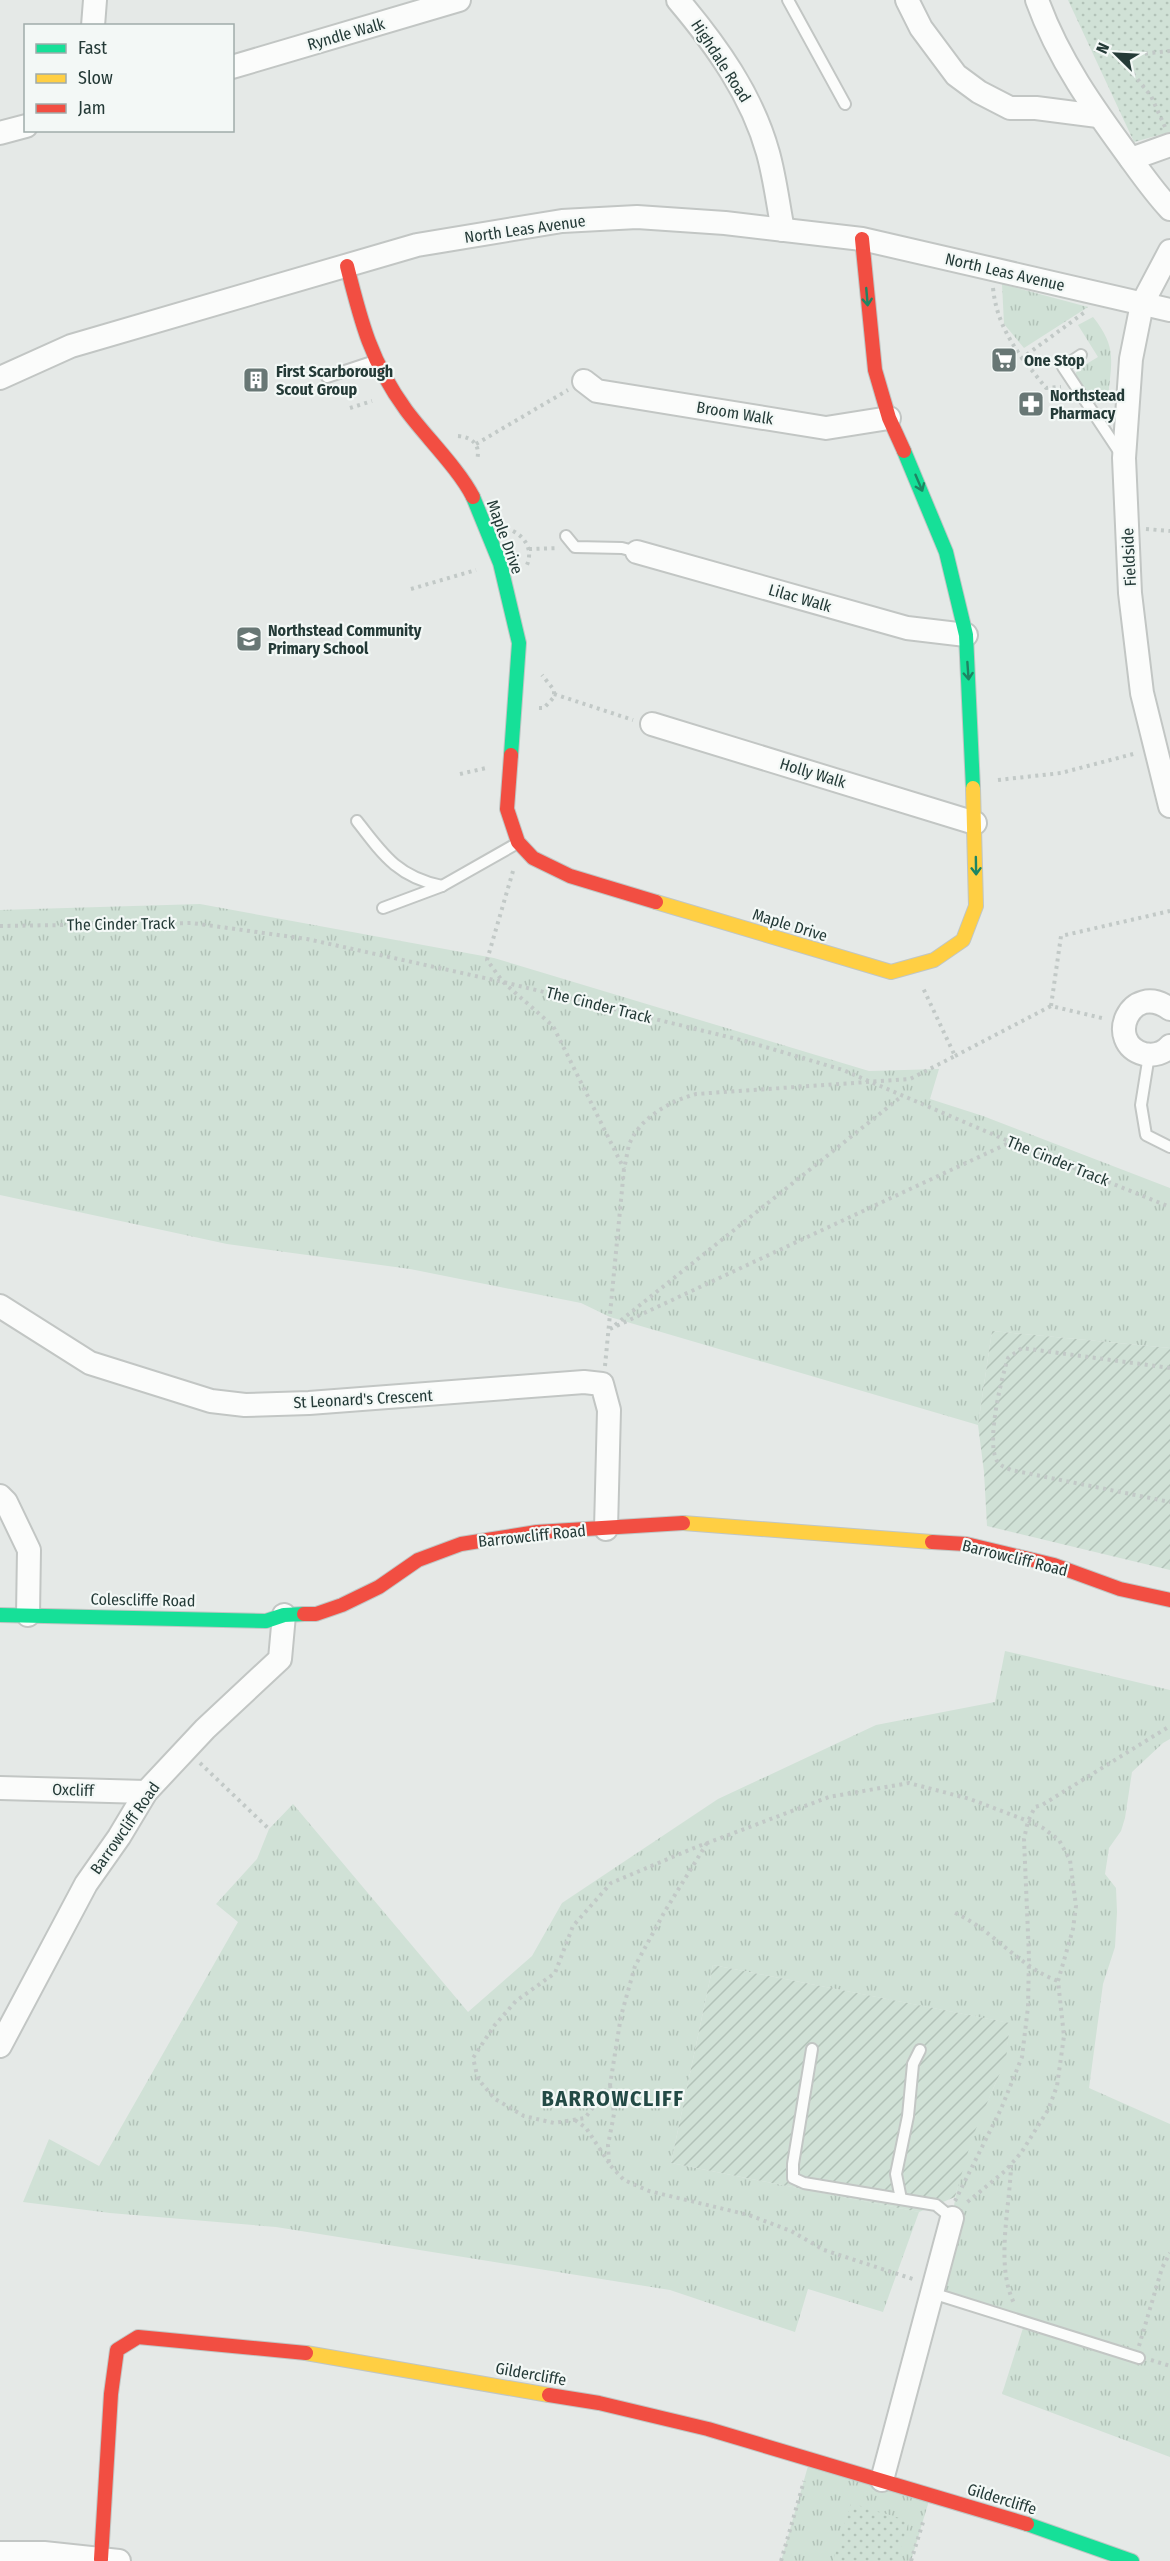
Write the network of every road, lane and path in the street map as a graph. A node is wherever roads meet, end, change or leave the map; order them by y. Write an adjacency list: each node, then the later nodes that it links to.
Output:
1 (95, 0): 7 (street)
2 (459, 0): 9 (street, Ryndle Walk)
3 (678, 0): 17 (street, Highdale Road)
4 (788, 0): 10 (lane)
5 (907, 0): 11 (street)
6 (1037, 0): 11 (street)
7 (93, 24)
8 (1170, 51): 14 (path)
9 (234, 66)
10 (845, 104)
11 (1098, 116): 15 (street)
12 (24, 127): 13 (street)
13 (0, 133)
14 (1168, 138): 15 (street)
15 (1131, 159): 16 (street)
16 (1170, 209)
17 (783, 230): 18 (street, North Leas Avenue); 20 (street, North Leas Avenue)
18 (862, 239): 21 (street, North Leas Avenue); 32 (street, Maple Drive, one-way to 32)
19 (1170, 251): 23 (street, Fieldside)
20 (347, 266): 27 (street, Maple Drive); 29 (street, North Leas Avenue)
21 (991, 268): 22 (street, North Leas Avenue); 26 (path)
22 (1108, 296): 23 (street, North Leas Avenue); 26 (path)
23 (1142, 304): 24 (street, North Leas Avenue); 34 (street, Fieldside)
24 (1170, 310)
25 (1081, 355): 31 (lane)
26 (1022, 358): 31 (path)
27 (375, 361): 28 (lane); 39 (street, Maple Drive)
28 (327, 377)
29 (0, 378)
30 (584, 381): 32 (street, Broom Walk); 33 (path)
31 (1075, 386): 34 (lane)
32 (890, 418): 41 (street, Maple Drive, one-way to 41)
33 (476, 444)
34 (1124, 458): 44 (street, Fieldside)
35 (566, 536): 36 (lane)
36 (575, 547): 37 (path); 38 (lane)
37 (530, 549)
38 (637, 552): 41 (street, Lilac Walk)
39 (500, 563): 40 (path); 49 (street, Maple Drive)
40 (411, 589)
41 (966, 635): 45 (street, Maple Drive, one-way to 45)
42 (554, 694): 43 (path)
43 (652, 724): 48 (street, Holly Walk)
44 (1155, 748): 45 (path); 46 (street, Fieldside)
45 (973, 783): 48 (street, Maple Drive)
46 (1170, 806)
47 (357, 821): 51 (lane)
48 (975, 823): 55 (street, Maple Drive, one-way to 55)
49 (519, 842): 50 (street, Maple Drive); 51 (lane)
50 (533, 858): 55 (street, Maple Drive); 56 (path)
51 (442, 886): 52 (lane)
52 (383, 908)
53 (1170, 911): 57 (path)
54 (0, 926): 56 (path, The Cinder Track)
55 (912, 966): 61 (path)
56 (503, 982): 62 (path, The Cinder Track); 66 (path)
57 (1051, 1006): 59 (path); 61 (path)
58 (1170, 1009): 59 (street)
59 (1125, 1021): 60 (street)
60 (1160, 1050): 65 (lane)
61 (955, 1056): 62 (path)
62 (871, 1082): 63 (path, The Cinder Track); 66 (path)
63 (902, 1095): 64 (path, The Cinder Track); 69 (path)
64 (1011, 1142): 67 (path, The Cinder Track); 69 (path)
65 (1170, 1146)
66 (624, 1169): 69 (path)
67 (1170, 1207)
68 (0, 1306): 71 (street, St Leonard's Crescent)
69 (609, 1329): 71 (path)
70 (1170, 1368): 73 (path)
71 (602, 1384): 74 (street)
72 (0, 1496): 76 (street)
73 (1170, 1502)
74 (606, 1529): 75 (street, Barrowcliff Road); 78 (street, Barrowcliff Road)
75 (1170, 1600)
76 (28, 1614): 77 (street, Colescliffe Road); 78 (street, Colescliffe Road)
77 (0, 1615)
78 (284, 1615): 82 (street, Barrowcliff Road)
79 (1170, 1726): 83 (path)
80 (200, 1762): 84 (path)
81 (0, 1788): 82 (street, Oxcliff)
82 (146, 1792): 89 (street, Barrowcliff Road)
83 (1028, 1821): 85 (path); 87 (path); 88 (path)
84 (269, 1829)
85 (707, 1843): 92 (path); 93 (path)
86 (955, 1913): 87 (path)
87 (1028, 1967): 88 (path); 97 (path)
88 (1058, 1981): 95 (path)
89 (0, 2046)
90 (812, 2049): 96 (lane)
91 (920, 2050): 96 (lane)
92 (610, 2085): 93 (path); 94 (path)
93 (575, 2119): 94 (path)
94 (609, 2164): 99 (path)
95 (1011, 2164): 97 (path); 100 (path)
96 (901, 2199): 97 (lane)
97 (952, 2218): 99 (street)
98 (1170, 2253): 101 (path)
99 (933, 2290): 100 (lane); 103 (street)
100 (1028, 2324): 101 (lane)
101 (1138, 2357)
102 (810, 2459): 103 (street, Gildercliffe); 106 (street, Gildercliffe); 107 (path)
103 (882, 2480): 104 (street, Gildercliffe)
104 (931, 2494): 108 (path); 109 (street, Gildercliffe)
105 (0, 2553): 106 (street)
106 (110, 2560)
107 (781, 2561)
108 (911, 2561)
109 (1132, 2561)

